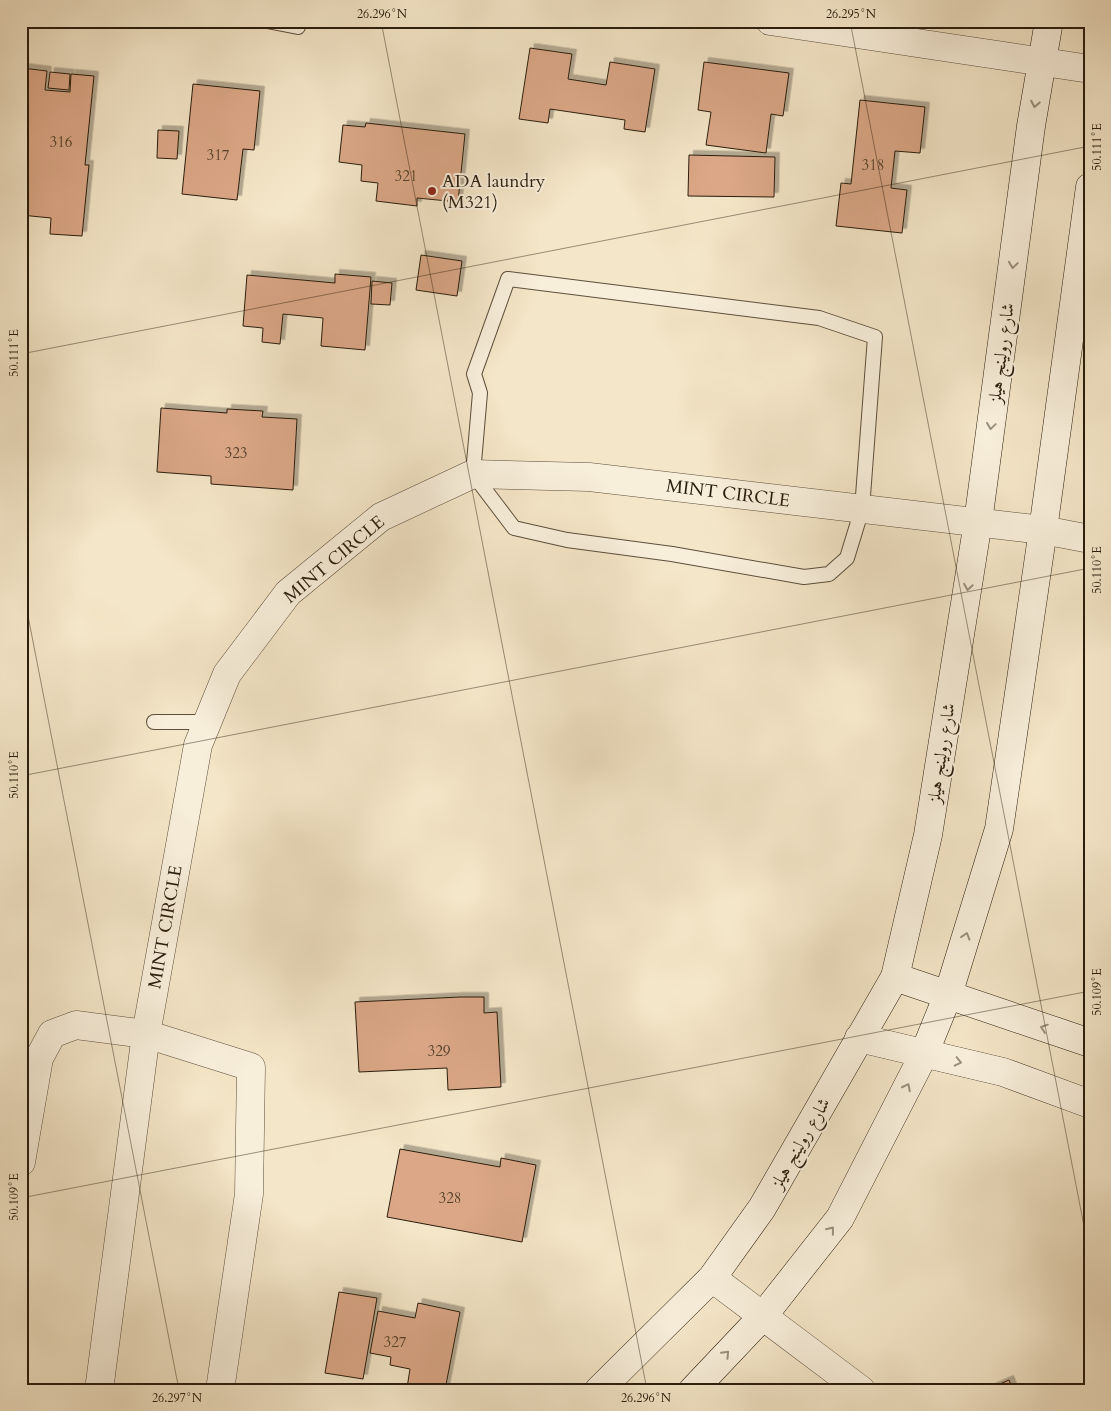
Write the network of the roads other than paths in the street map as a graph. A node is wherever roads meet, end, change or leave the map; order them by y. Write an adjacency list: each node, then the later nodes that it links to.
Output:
1 (267, 21): 2 (lane)
2 (299, 21)
3 (770, 21): 5 (main road)
4 (1049, 21): 5 (main road, شارع رولينج هيلز)
5 (1043, 62): 6 (main road); 10 (main road, شارع رولينج هيلز, one-way to 10)
6 (1090, 69)
7 (1090, 187): 11 (main road)
8 (473, 474): 9 (main road, MINT CIRCLE); 9 (lane); 9 (lane); 14 (main road, MINT CIRCLE)
9 (862, 509): 10 (main road, MINT CIRCLE)
10 (978, 522): 11 (main road, MINT CIRCLE); 15 (main road, شارع رولينج هيلز, one-way to 15)
11 (1043, 530): 12 (main road, MINT CIRCLE); 16 (main road, one-way to 11)
12 (1090, 539)
13 (154, 722): 14 (lane)
14 (208, 722): 17 (main road, MINT CIRCLE)
15 (895, 977): 16 (main road); 18 (main road, شارع رولينج هيلز)
16 (948, 996): 19 (main road, one-way to 16); 20 (main road)
17 (146, 1034): 22 (main road); 25 (main road, MINT CIRCLE); 26 (main road)
18 (860, 1038): 20 (main road); 23 (main road, شارع رولينج هيلز)
19 (1090, 1043)
20 (924, 1054): 21 (main road, one-way to 21); 24 (main road, one-way to 20)
21 (1090, 1104)
22 (21, 1162)
23 (712, 1278): 24 (main road); 27 (main road, شارع رولينج هيلز)
24 (763, 1316): 28 (main road, one-way to 24); 29 (main road)
25 (99, 1390)
26 (220, 1390)
27 (599, 1390)
28 (693, 1390)
29 (861, 1390)

